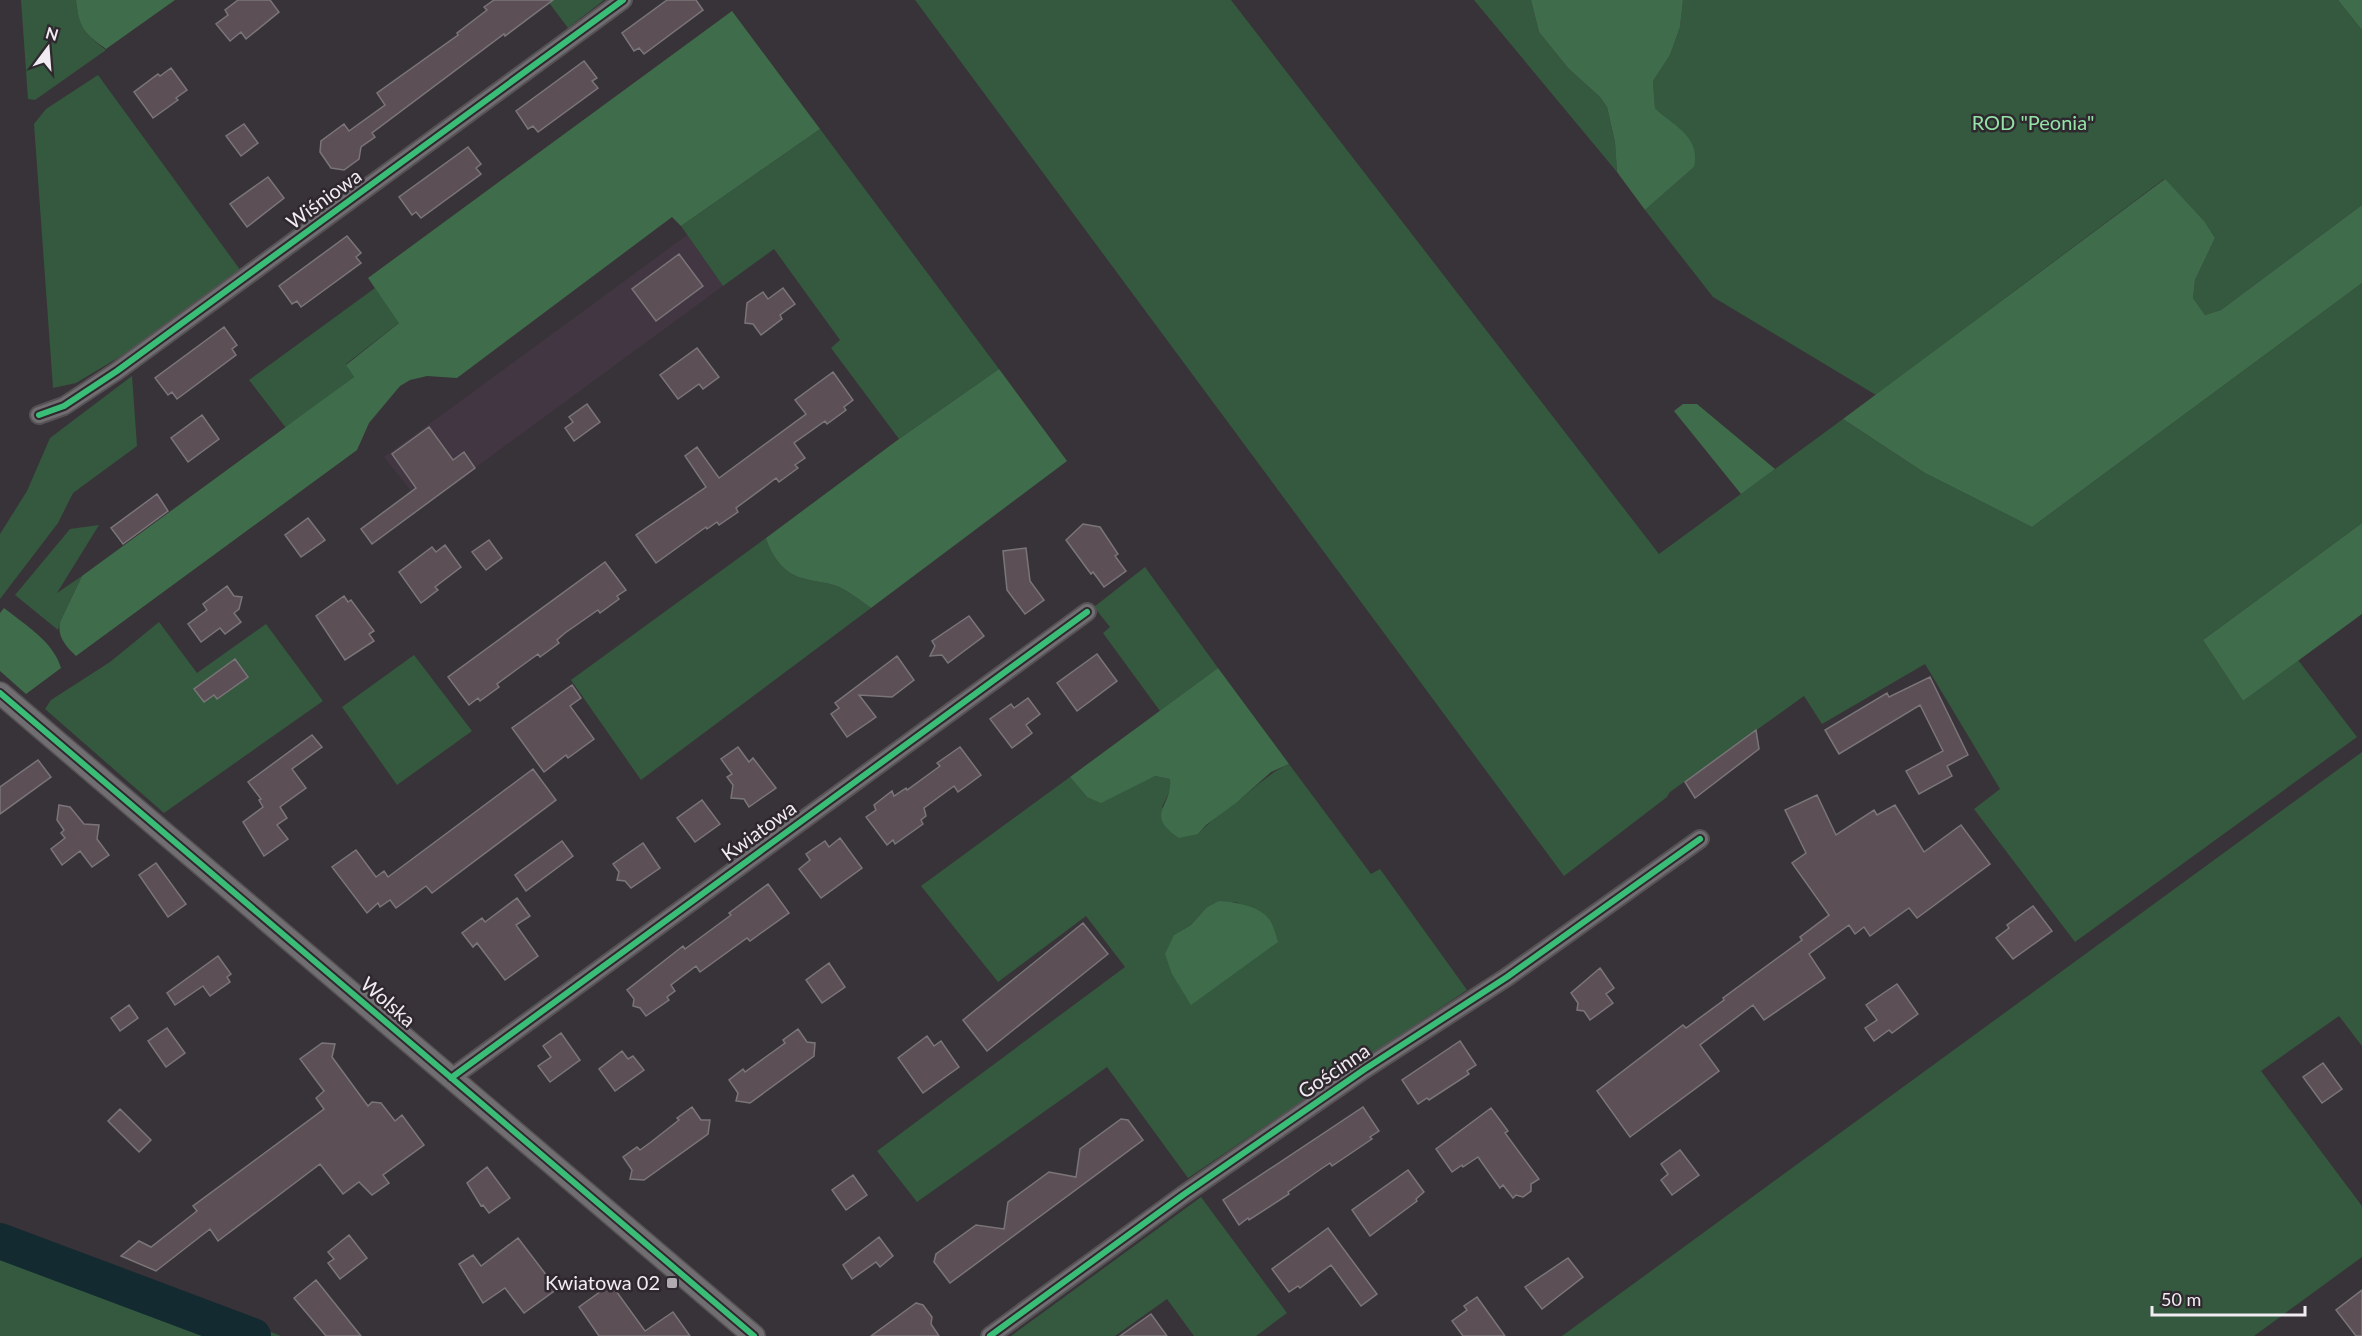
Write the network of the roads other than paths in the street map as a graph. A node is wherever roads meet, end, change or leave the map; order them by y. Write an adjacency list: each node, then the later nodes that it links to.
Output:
1 (623, 0): 2 (street, Wiśniowa)
2 (39, 415)
3 (1087, 612): 6 (street, Kwiatowa)
4 (0, 693): 6 (street, Wolska)
5 (1700, 839): 8 (street, Gościnna)
6 (451, 1078): 7 (street, Wolska)
7 (754, 1336)
8 (990, 1336)

